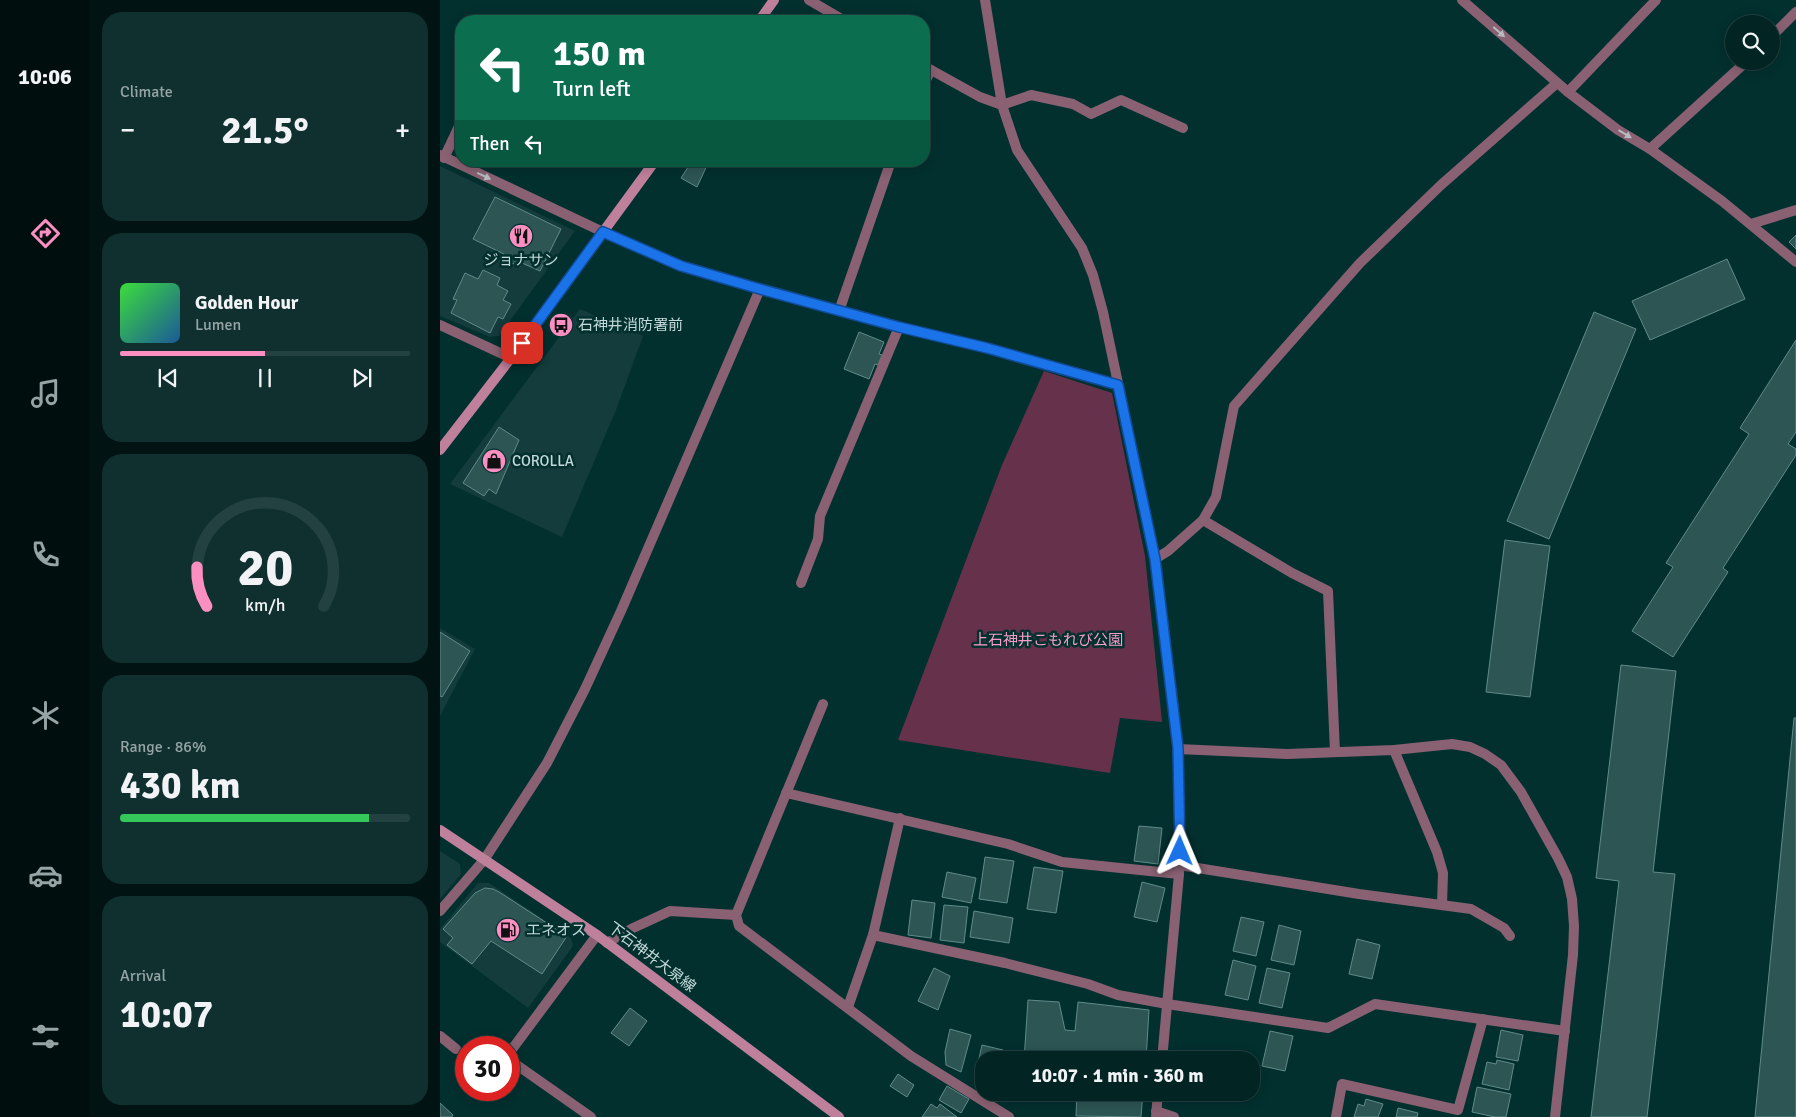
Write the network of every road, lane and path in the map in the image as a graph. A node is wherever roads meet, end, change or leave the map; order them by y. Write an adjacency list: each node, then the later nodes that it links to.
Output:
1 (774, 0): 7 (main road)
2 (809, 0): 8 (street)
3 (985, 0): 14 (street)
4 (1462, 0): 12 (street, one-way to 12)
5 (1656, 0): 13 (street)
6 (1796, 12): 9 (street)
7 (763, 15)
8 (834, 15)
9 (1780, 28)
10 (930, 70): 14 (street)
11 (1737, 70): 17 (street)
12 (1557, 83): 13 (street); 34 (street)
13 (1568, 92): 17 (street, one-way to 17)
14 (1002, 105): 15 (street); 32 (street)
15 (1183, 128)
16 (455, 133): 18 (street)
17 (1650, 149): 24 (street)
18 (442, 157): 19 (street, one-way to 19)
19 (455, 163)
20 (463, 167): 25 (street, one-way to 25)
21 (651, 167): 25 (main road)
22 (889, 167): 28 (street)
23 (1796, 210): 24 (street)
24 (1751, 224): 26 (street)
25 (603, 232): 27 (street); 31 (main road)
26 (1796, 262)
27 (760, 289): 28 (street); 44 (street)
28 (839, 311): 30 (street)
29 (440, 325): 31 (street)
30 (899, 327): 32 (street); 36 (street)
31 (511, 358): 33 (main road)
32 (1118, 385): 35 (street)
33 (440, 450)
34 (1203, 520): 35 (street); 40 (street)
35 (1155, 559): 38 (street)
36 (801, 584)
37 (823, 704): 41 (street)
38 (1178, 748): 40 (street); 45 (street)
39 (1394, 750): 40 (street); 46 (street); 56 (street)
40 (1335, 752)
41 (786, 793): 42 (street); 48 (street)
42 (900, 818): 45 (street); 50 (street)
43 (440, 830): 44 (main road, 下石神井大泉線)
44 (484, 860): 47 (street); 49 (main road, 下石神井大泉線)
45 (1179, 869): 46 (street); 53 (street)
46 (1442, 905): 51 (street)
47 (440, 911)
48 (736, 915): 52 (street); 54 (street)
49 (597, 935): 52 (main road, 下石神井大泉線); 62 (street)
50 (874, 935): 53 (street); 54 (street)
51 (1510, 936)
52 (607, 943): 63 (main road, 下石神井大泉線)
53 (1168, 1004): 55 (street); 59 (street)
54 (848, 1008): 64 (street)
55 (1483, 1019): 56 (street); 66 (street)
56 (1565, 1031): 67 (street)
57 (440, 1036): 58 (street)
58 (455, 1048)
59 (1163, 1051)
60 (1157, 1101): 61 (street)
61 (1156, 1114): 65 (street)
62 (591, 1117)
63 (839, 1117)
64 (1009, 1117)
65 (1174, 1117)
66 (1336, 1117)
67 (1555, 1117)

